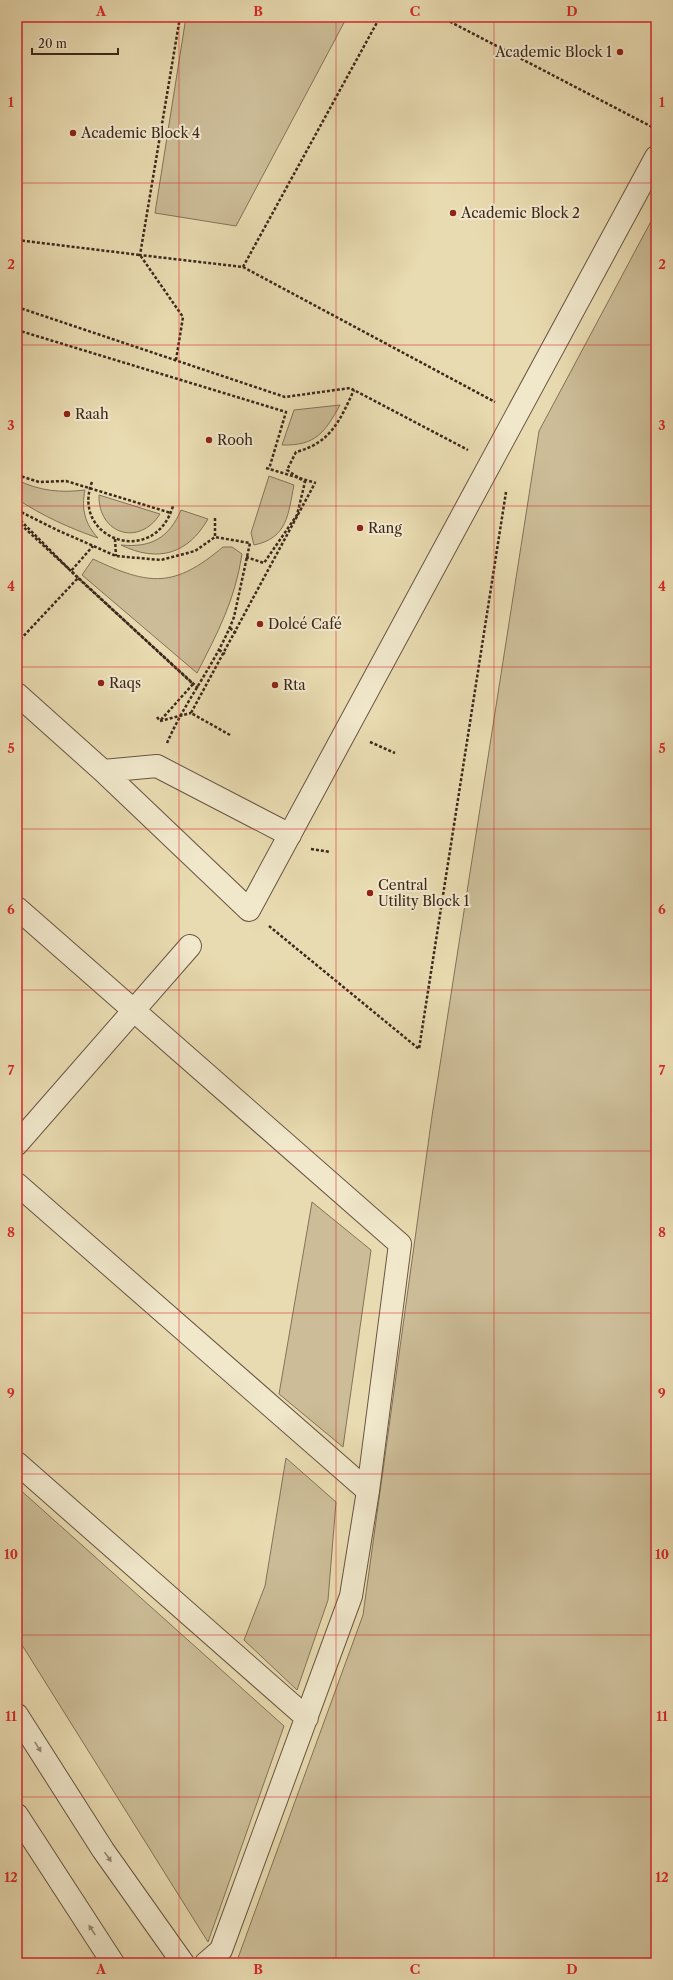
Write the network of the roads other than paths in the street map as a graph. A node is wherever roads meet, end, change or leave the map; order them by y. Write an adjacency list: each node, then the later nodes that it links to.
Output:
1 (656, 157): 4 (street)
2 (17, 694): 3 (street)
3 (103, 771): 4 (street); 4 (street)
4 (290, 835)
5 (17, 908): 7 (street)
6 (190, 946): 7 (street)
7 (134, 1010): 8 (street); 11 (street)
8 (17, 1144)
9 (17, 1184): 11 (street)
10 (17, 1463): 13 (street)
11 (368, 1491): 13 (street)
12 (17, 1714): 16 (street, one-way to 16)
13 (307, 1718): 17 (street)
14 (17, 1816): 15 (street, one-way to 14)
15 (114, 1963)
16 (183, 1963)
17 (206, 1963)

